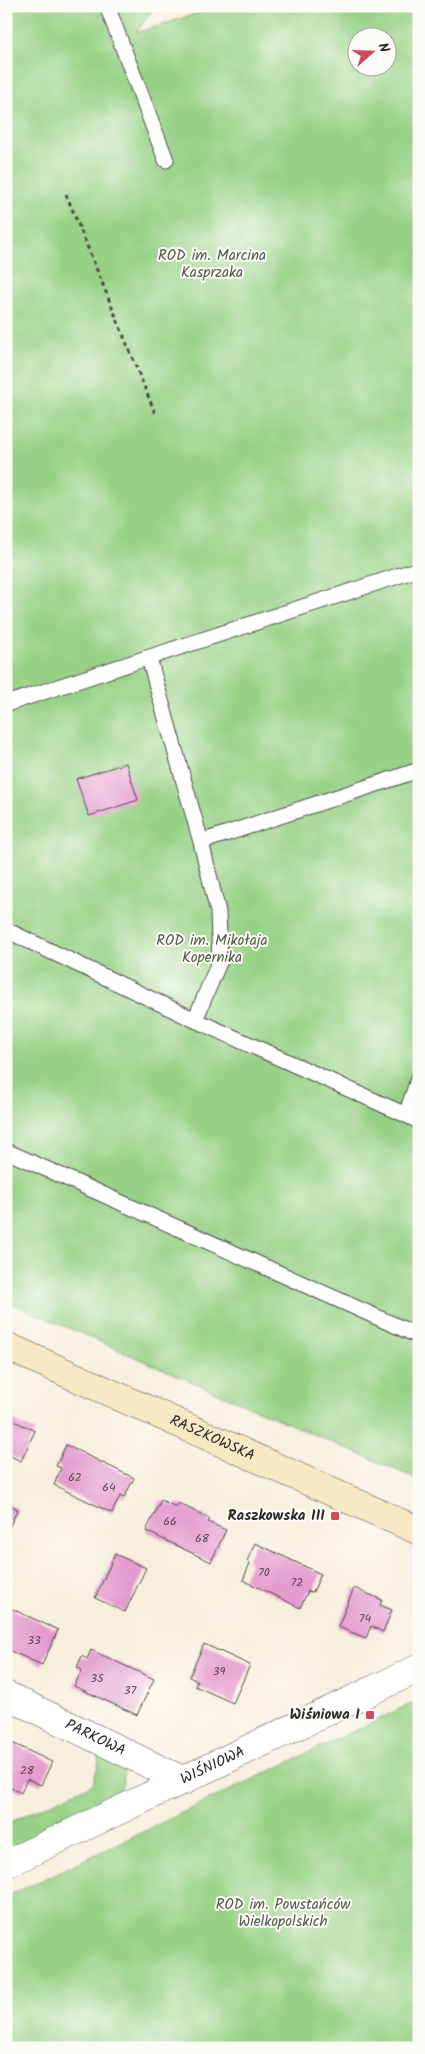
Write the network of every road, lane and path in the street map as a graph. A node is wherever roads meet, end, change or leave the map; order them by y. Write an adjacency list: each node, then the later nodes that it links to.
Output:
1 (107, 6): 2 (lane)
2 (166, 160)
3 (66, 194): 4 (path)
4 (155, 414)
5 (419, 569): 6 (lane)
6 (149, 658): 7 (lane); 9 (lane)
7 (6, 704)
8 (419, 770): 9 (lane)
9 (201, 842): 11 (lane)
10 (6, 930): 11 (lane)
11 (195, 1020): 13 (lane)
12 (419, 1077): 13 (lane)
13 (412, 1118)
14 (6, 1151): 15 (lane)
15 (419, 1336)
16 (6, 1346): 17 (street, RASZKOWSKA)
17 (419, 1531)
18 (419, 1668): 20 (street, WIŚNIOWA)
19 (6, 1695): 20 (street, PARKOWA)
20 (184, 1781): 21 (street, WIŚNIOWA)
21 (6, 1864)

